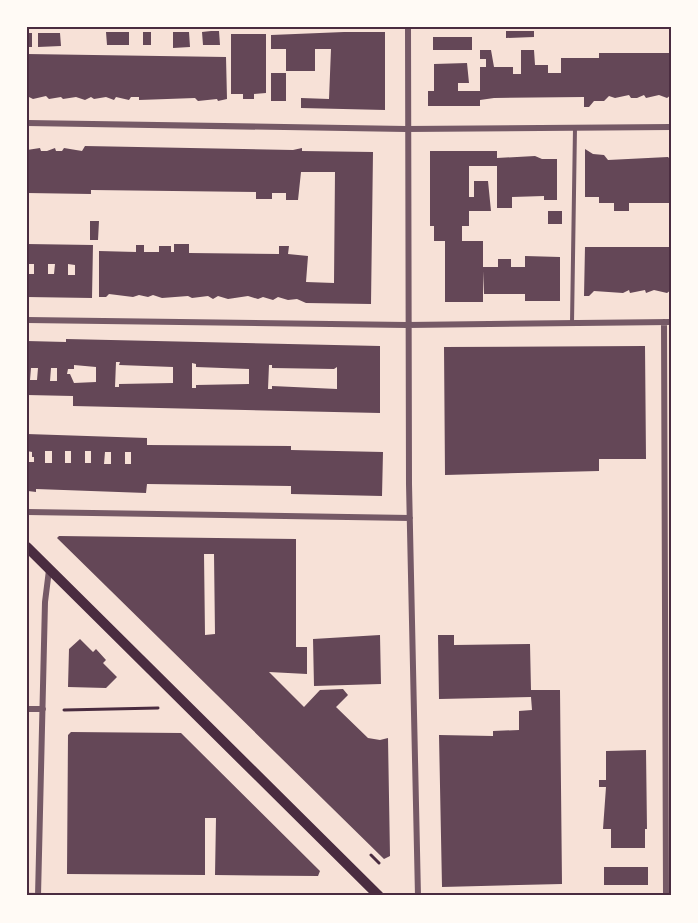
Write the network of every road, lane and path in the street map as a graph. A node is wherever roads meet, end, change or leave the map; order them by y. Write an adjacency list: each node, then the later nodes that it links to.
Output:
1 (408, 27): 5 (street)
2 (27, 123): 5 (street)
3 (671, 127): 4 (street)
4 (575, 128): 5 (street); 8 (lane)
5 (406, 129): 9 (street)
6 (27, 320): 9 (street)
7 (667, 322): 8 (street); 12 (street)
8 (572, 323): 9 (street)
9 (407, 325): 11 (street)
10 (27, 512): 11 (street)
11 (410, 519): 24 (street)
12 (668, 519): 19 (street)
13 (27, 547): 14 (main road)
14 (49, 569): 17 (street); 23 (main road)
15 (158, 708): 18 (path)
16 (27, 709): 17 (street)
17 (43, 709): 22 (street)
18 (64, 710)
19 (669, 713): 25 (street)
20 (371, 855): 21 (path)
21 (379, 863)
22 (38, 896)
23 (379, 896)
24 (418, 896)
25 (666, 896)

